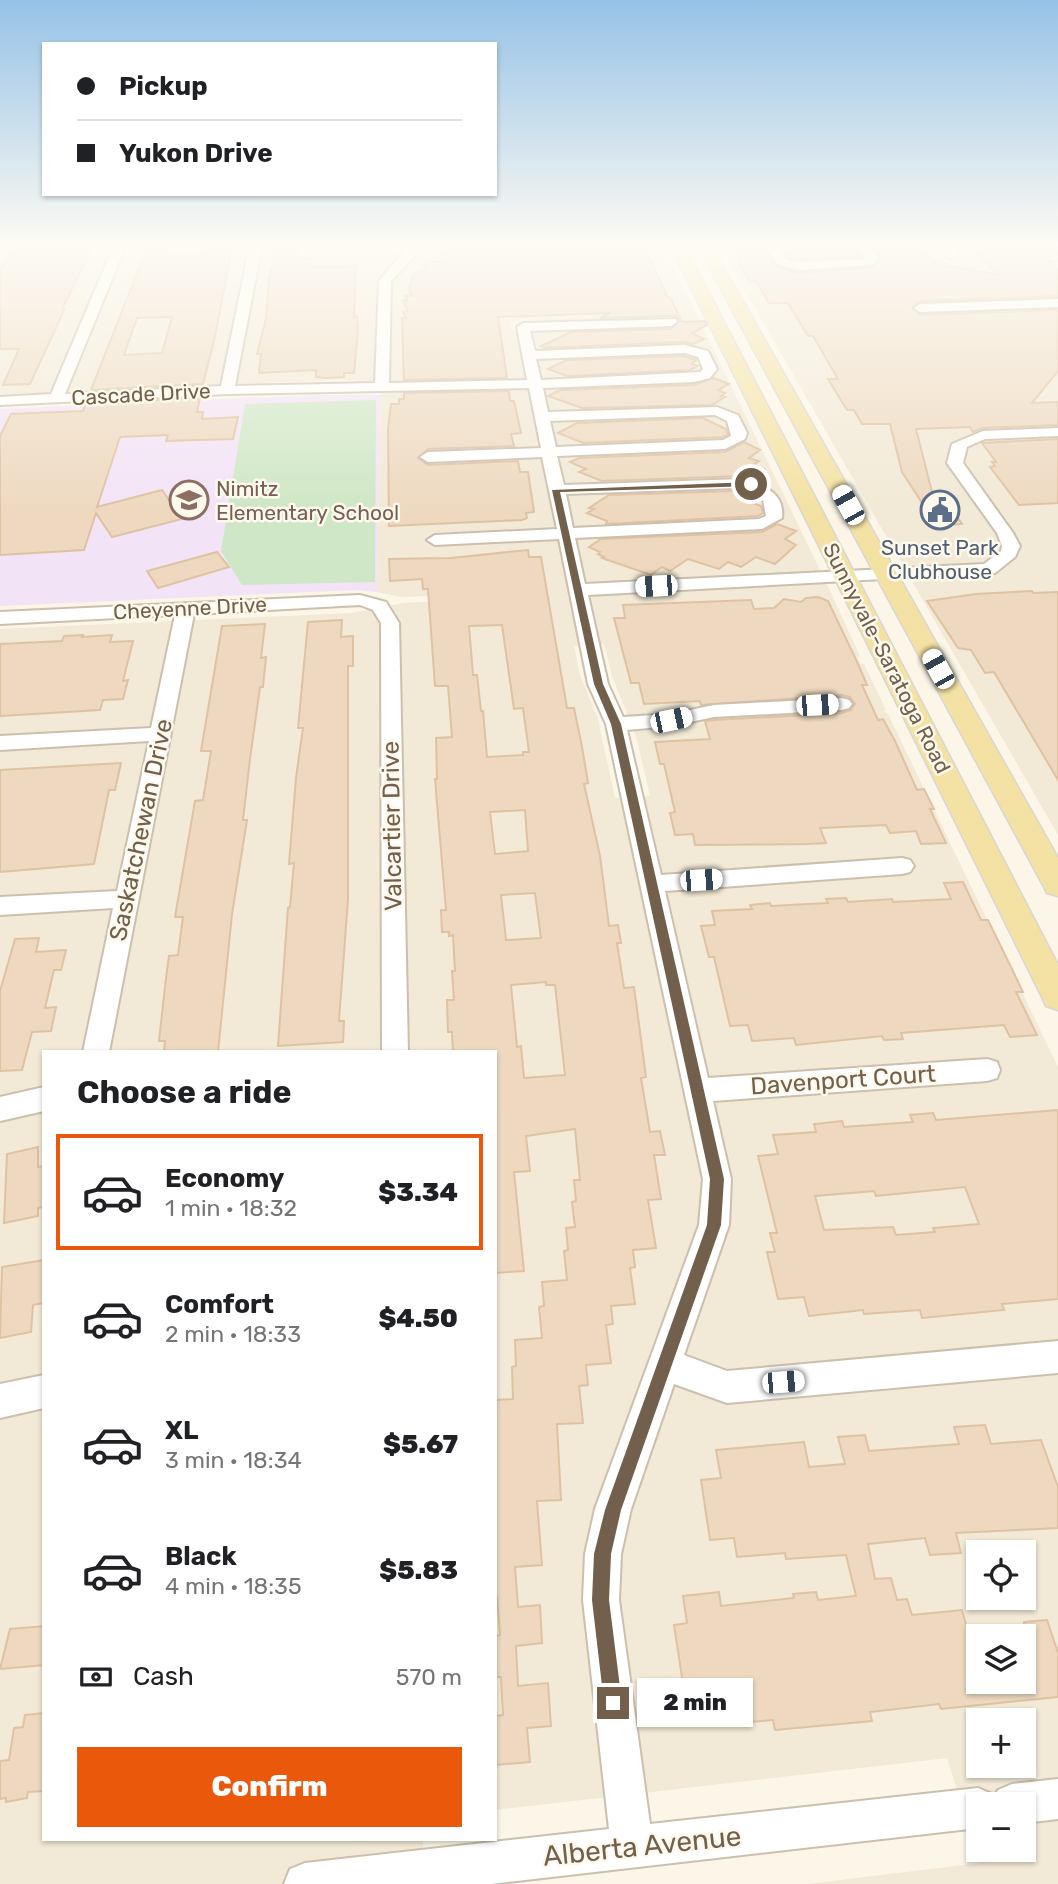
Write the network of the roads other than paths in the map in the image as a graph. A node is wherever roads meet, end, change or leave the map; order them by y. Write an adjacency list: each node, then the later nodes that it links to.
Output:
1 (83, 333): 11 (street)
2 (238, 333): 10 (street)
3 (384, 333): 9 (street)
4 (524, 333): 7 (street)
5 (722, 333): 21 (main road, Sunnyvale-Saratoga Road)
6 (753, 333): 20 (main road, Sunnyvale-Saratoga Road)
7 (528, 355): 8 (street); 8 (street, Cascade Drive)
8 (534, 384): 9 (street, Cascade Drive); 13 (street)
9 (382, 388): 10 (street, Cascade Drive)
10 (227, 390): 11 (street, Cascade Drive)
11 (56, 399): 12 (street, Cascade Drive)
12 (0, 401)
13 (541, 417): 15 (street); 15 (street)
14 (1058, 432): 20 (street)
15 (548, 452): 16 (street); 17 (street)
16 (428, 457)
17 (556, 490): 18 (street); 18 (street)
18 (565, 533): 19 (street); 22 (street)
19 (435, 540)
20 (887, 576): 21 (street); 32 (main road, Sunnyvale-Saratoga Road)
21 (846, 578): 22 (street); 35 (main road, Sunnyvale-Saratoga Road)
22 (577, 590): 27 (street)
23 (378, 605): 24 (street, Cheyenne Drive); 37 (street, Valcartier Drive)
24 (186, 608): 25 (street, Cheyenne Drive); 28 (street, Saskatchewan Drive)
25 (0, 618)
26 (842, 704): 27 (street)
27 (616, 724): 31 (street)
28 (160, 734): 29 (street); 33 (street, Saskatchewan Drive)
29 (0, 743)
30 (902, 866): 31 (street)
31 (651, 884): 39 (street)
32 (1058, 885)
33 (127, 899): 34 (street); 36 (street, Saskatchewan Drive)
34 (0, 906)
35 (1058, 997)
36 (96, 1050)
37 (395, 1050)
38 (987, 1070): 39 (street, Davenport Court)
39 (700, 1090): 43 (street)
40 (42, 1099): 41 (street)
41 (0, 1109)
42 (1058, 1357): 43 (street)
43 (664, 1364): 49 (street)
44 (42, 1391): 45 (street)
45 (0, 1401)
46 (1058, 1799): 47 (street)
47 (1036, 1801)
48 (966, 1809): 49 (street, Alberta Avenue)
49 (633, 1847): 50 (street, Alberta Avenue)
50 (305, 1884)

